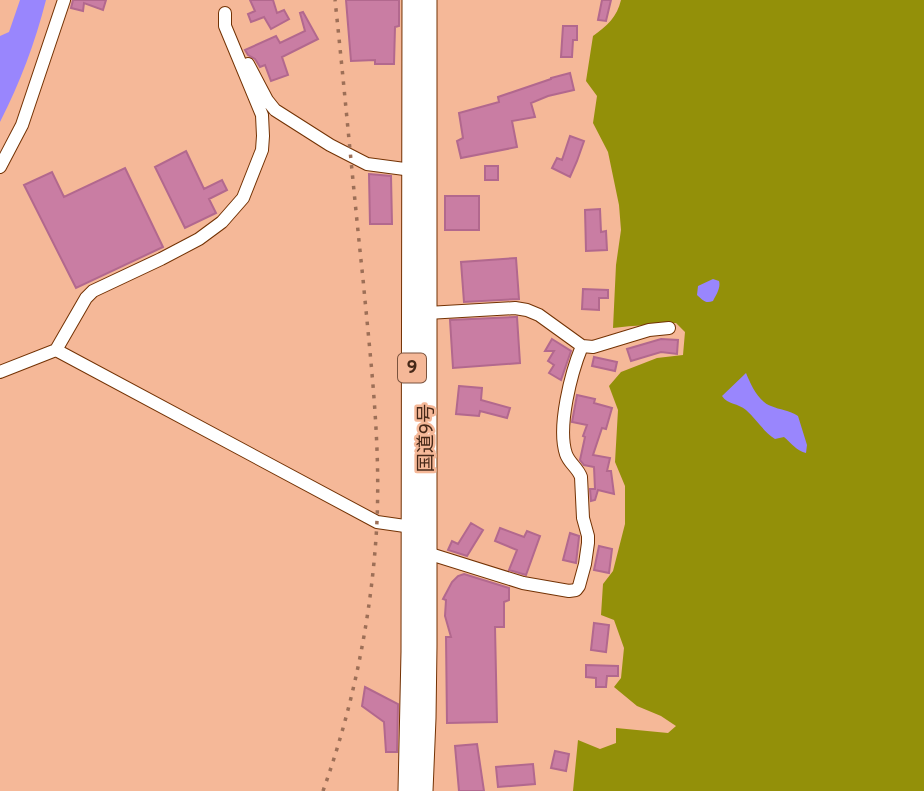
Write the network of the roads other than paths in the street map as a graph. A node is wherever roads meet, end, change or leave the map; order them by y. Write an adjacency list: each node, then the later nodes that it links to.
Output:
1 (64, 0): 8 (street)
2 (220, 0): 5 (street)
3 (412, 0): 9 (highway, 国道9号 / 9)
4 (427, 0): 10 (highway, 国道9号 / 9)
5 (225, 13): 6 (street); 7 (street)
6 (262, 115): 7 (street); 13 (street)
7 (307, 130): 9 (street)
8 (0, 167)
9 (412, 170): 15 (highway, 国道9号 / 9)
10 (427, 313): 12 (street); 16 (highway, 国道9号 / 9)
11 (669, 328): 12 (street)
12 (582, 346): 16 (street)
13 (56, 350): 14 (street); 15 (street)
14 (0, 372)
15 (412, 527): 18 (highway, 国道9号 / 9)
16 (427, 553): 17 (highway, 国道9号 / 9)
17 (426, 718): 19 (highway, 国道9号 / 9); 20 (street)
18 (408, 791)
19 (423, 791)
20 (433, 791)

